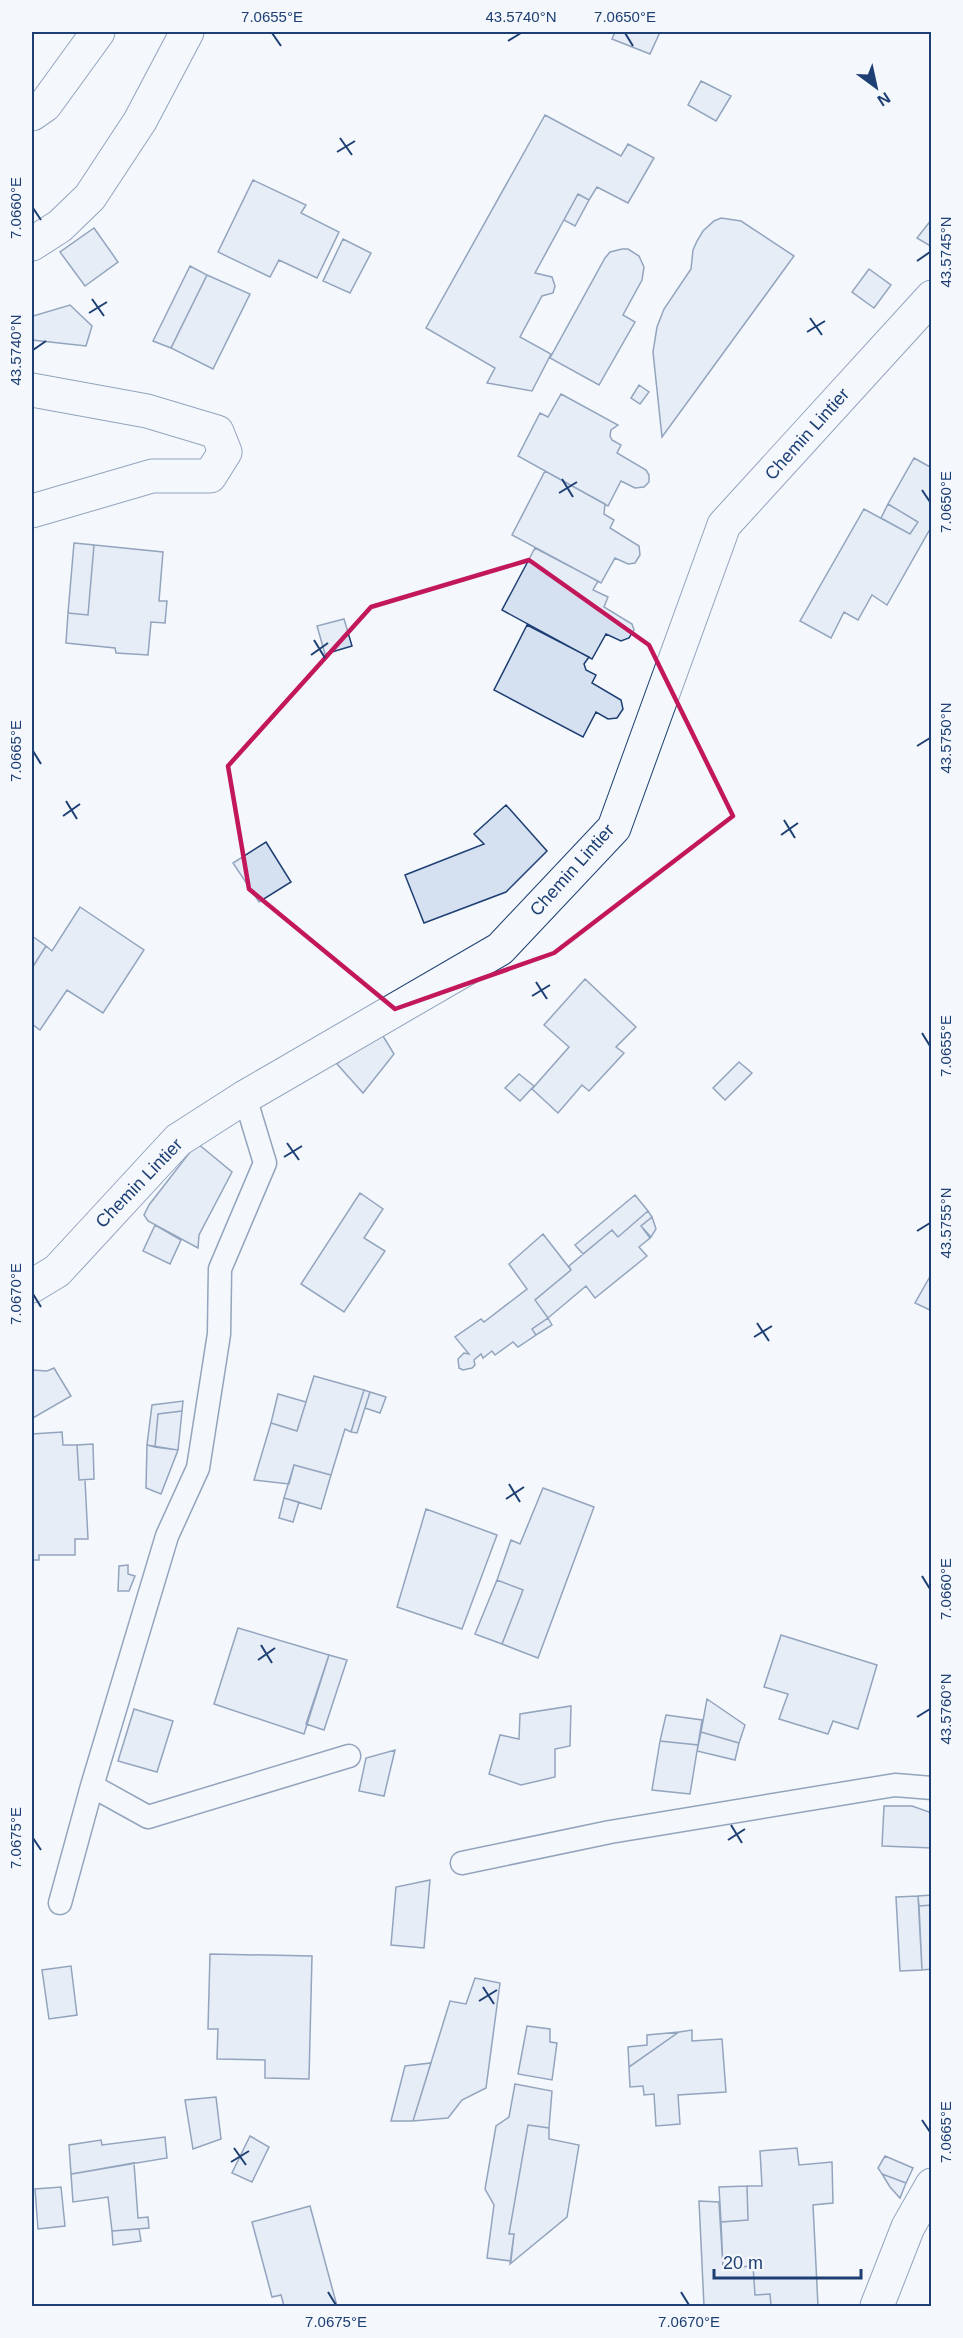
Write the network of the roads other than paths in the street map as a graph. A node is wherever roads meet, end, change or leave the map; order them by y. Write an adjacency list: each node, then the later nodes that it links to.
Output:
1 (98, 32): 3 (street)
2 (187, 32): 4 (street)
3 (32, 114)
4 (32, 244)
5 (932, 297): 8 (street, Chemin Lintier)
6 (32, 390): 7 (street)
7 (32, 511)
8 (245, 1096): 9 (street, Chemin Lintier); 11 (lane)
9 (32, 1286)
10 (349, 1756): 11 (lane)
11 (92, 1786): 14 (lane)
12 (932, 1788): 13 (lane)
13 (462, 1863)
14 (60, 1903)
15 (932, 2185): 16 (street)
16 (877, 2307)

